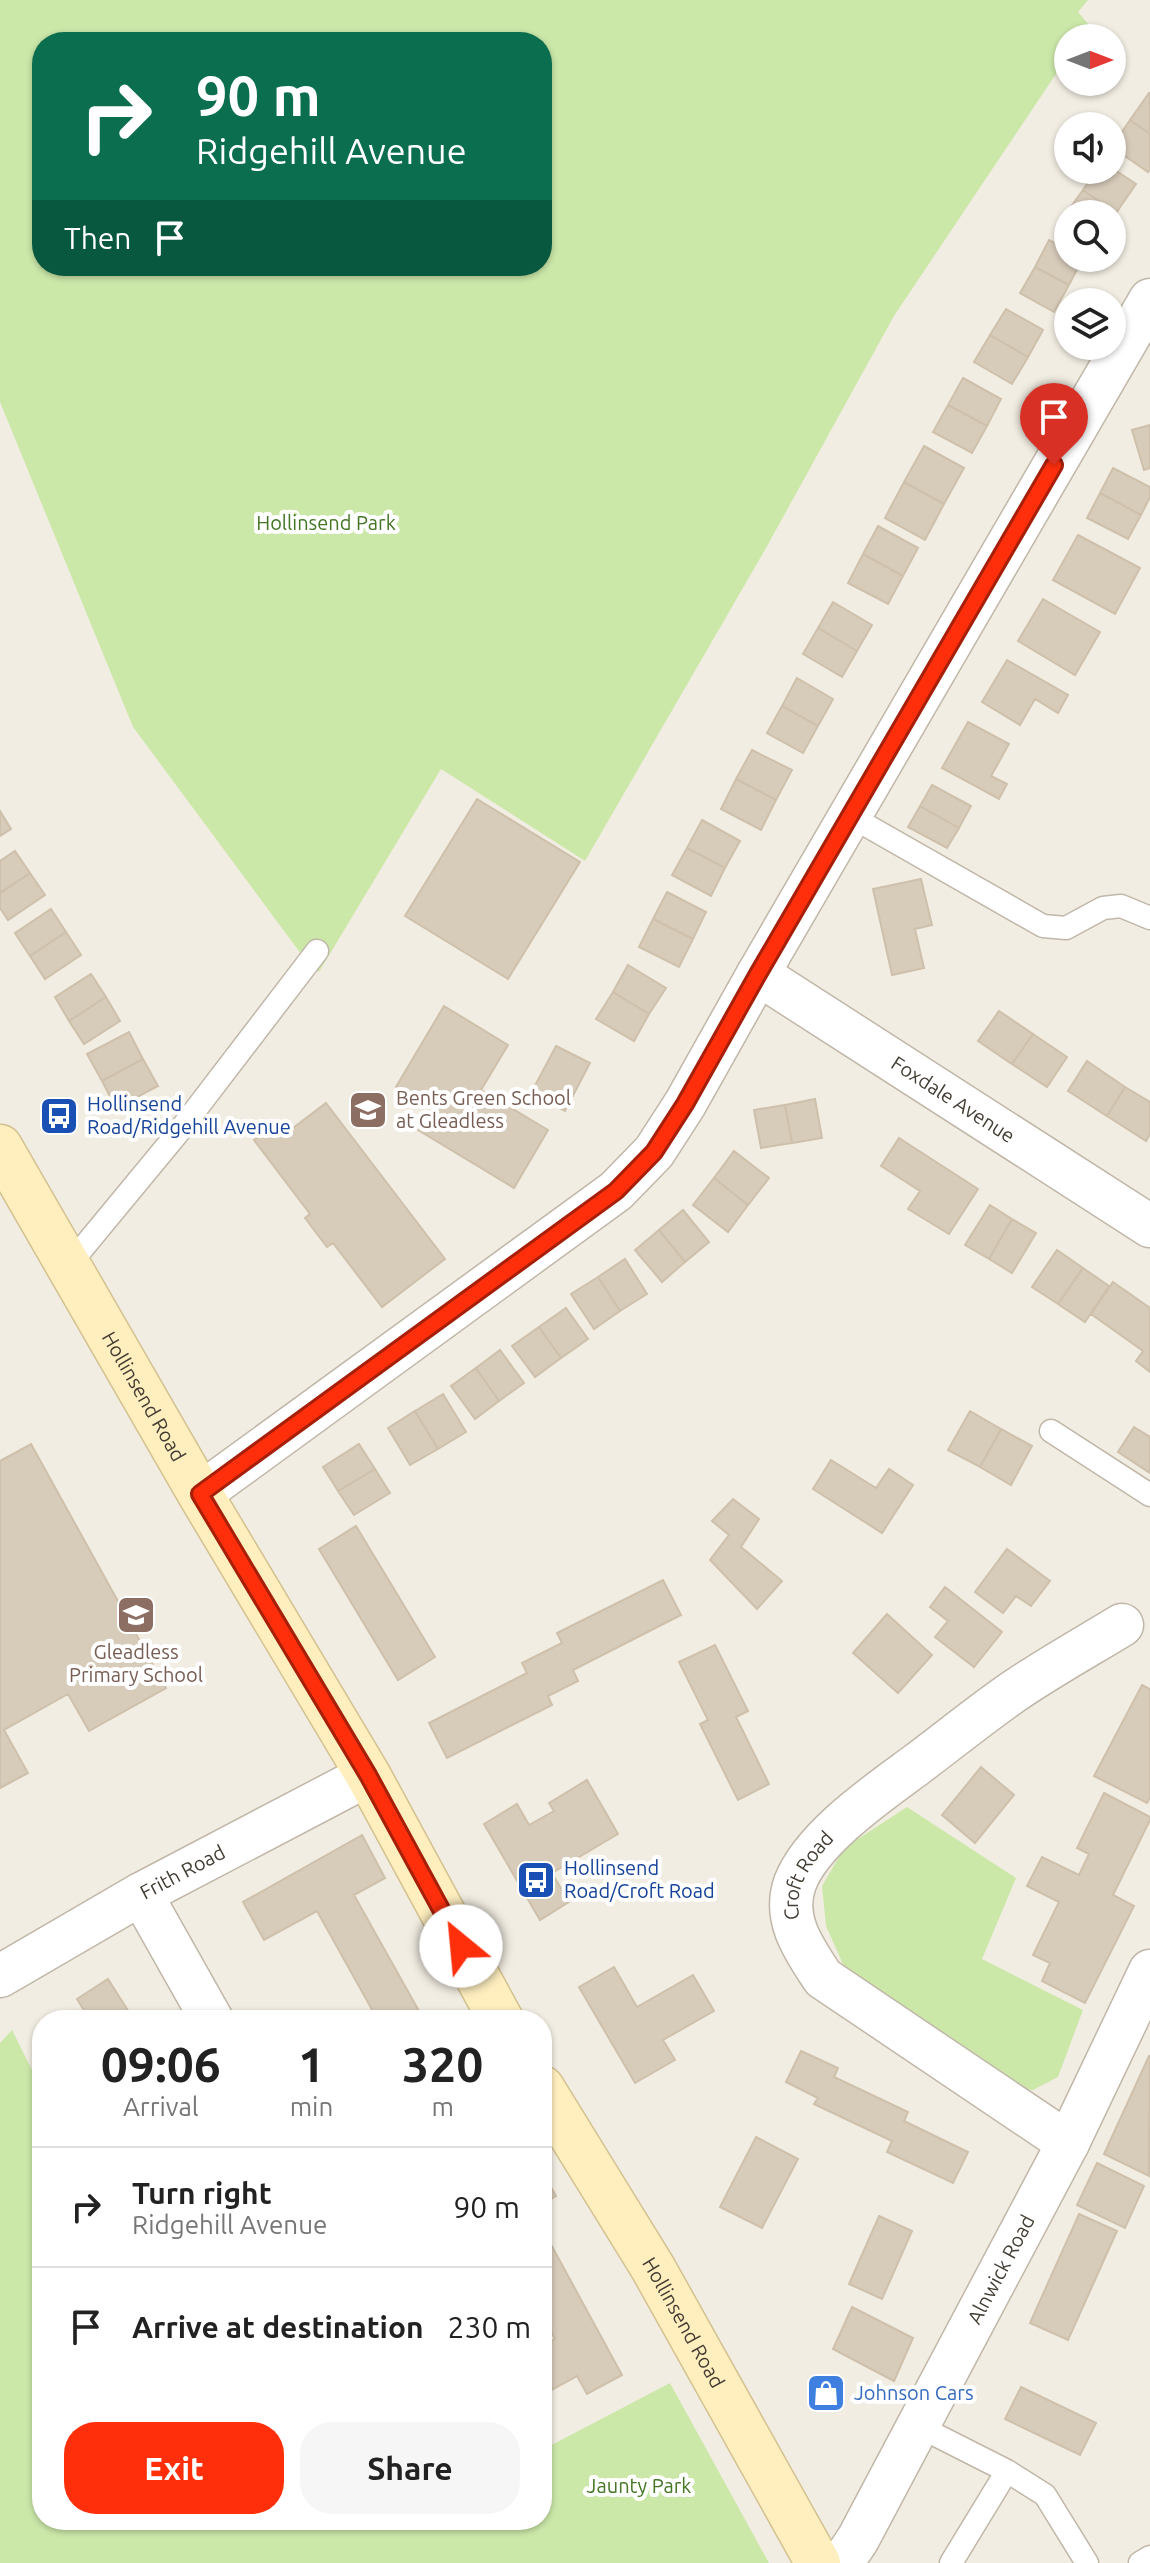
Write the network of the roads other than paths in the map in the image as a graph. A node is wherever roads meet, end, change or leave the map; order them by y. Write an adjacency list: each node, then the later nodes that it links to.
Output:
1 (1149, 303): 2 (street)
2 (850, 816): 3 (lane); 5 (street)
3 (1150, 918)
4 (317, 951): 8 (lane)
5 (758, 974): 7 (street, Foxdale Avenue); 10 (street)
6 (0, 1147): 8 (main road, Hollinsend Road)
7 (1150, 1226)
8 (68, 1266): 10 (main road, Hollinsend Road)
9 (1051, 1431): 11 (lane)
10 (200, 1494): 13 (main road, Hollinsend Road)
11 (1150, 1495)
12 (1122, 1625): 20 (street, Croft Road)
13 (368, 1775): 14 (street, Frith Road); 18 (main road, Hollinsend Road)
14 (141, 1894): 16 (street, Frith Road); 17 (street)
15 (1150, 1971): 20 (street, Alnwick Road)
16 (0, 1976)
17 (206, 2010)
18 (496, 2010)
19 (552, 2104): 24 (main road, Hollinsend Road)
20 (1068, 2143): 21 (street, Alnwick Road)
21 (918, 2426): 22 (lane); 25 (street, Alnwick Road)
22 (1007, 2471): 26 (lane); 27 (lane)
23 (1150, 2557): 28 (lane)
24 (818, 2563)
25 (842, 2563)
26 (951, 2563)
27 (1087, 2563)
28 (1140, 2563)

